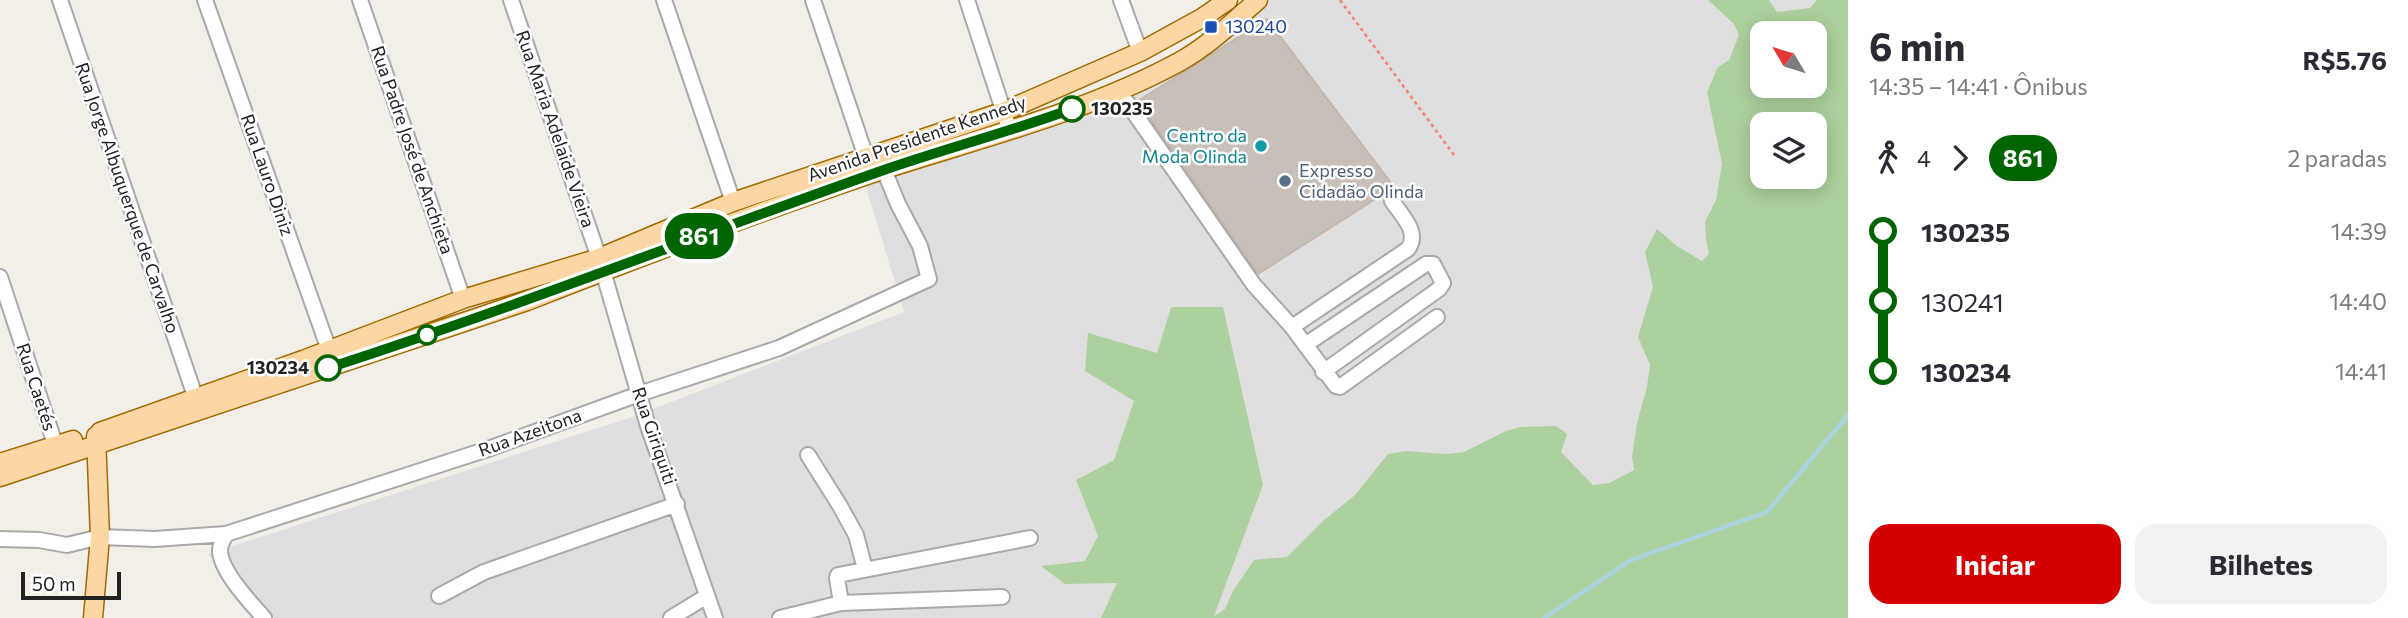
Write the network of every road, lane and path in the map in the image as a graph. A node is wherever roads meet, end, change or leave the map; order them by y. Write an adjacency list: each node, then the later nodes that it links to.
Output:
1 (60, 0): 30 (street, Rua Jorge Albuquerque de Carvalho)
2 (205, 0): 27 (street, Rua Lauro Diniz)
3 (360, 0): 23 (street, Rua Padre José de Anchieta)
4 (511, 0): 21 (street, Rua Maria Adelaide Vieira)
5 (664, 0): 20 (street)
6 (813, 0): 17 (street)
7 (967, 0): 14 (street)
8 (1121, 0): 12 (street)
9 (1228, 0): 12 (main road, Avenida Presidente Kennedy)
10 (1258, 0): 13 (main road, Avenida Presidente Kennedy)
11 (1340, 0): 16 (path)
12 (1140, 52): 14 (main road, Avenida Presidente Kennedy)
13 (1119, 91): 15 (main road, Avenida Presidente Kennedy); 25 (street)
14 (1005, 111): 15 (street); 17 (main road, Avenida Presidente Kennedy)
15 (1009, 130): 18 (main road, Avenida Presidente Kennedy)
16 (1454, 155)
17 (866, 157): 20 (main road, Avenida Presidente Kennedy)
18 (884, 170): 21 (main road, Avenida Presidente Kennedy); 29 (street, Rua Azeitona)
19 (1392, 201): 25 (street)
20 (733, 202): 21 (main road, Avenida Presidente Kennedy)
21 (601, 264): 23 (main road, Avenida Presidente Kennedy); 29 (street, Rua Giriquiti); 31 (main road, Avenida Presidente Kennedy)
22 (0, 278): 32 (street, Rua Caetés)
23 (463, 299): 27 (main road, Avenida Presidente Kennedy)
24 (1437, 317): 28 (street)
25 (1292, 327): 26 (street)
26 (1305, 345): 28 (street); 28 (street)
27 (329, 350): 30 (main road, Avenida Presidente Kennedy)
28 (1323, 372)
29 (639, 394): 36 (street, Rua Giriquiti); 37 (street, Rua Azeitona)
30 (195, 396): 31 (main road, Avenida Presidente Kennedy)
31 (96, 439): 32 (main road, Avenida Presidente Kennedy); 38 (main road)
32 (58, 451): 34 (main road, Avenida Presidente Kennedy); 35 (main road, Avenida Presidente Kennedy)
33 (808, 455): 41 (street)
34 (0, 463)
35 (0, 478)
36 (677, 504): 42 (street); 45 (street, Rua Giriquiti)
37 (226, 534): 38 (street, Rua Azeitona); 47 (street)
38 (100, 537): 39 (street, Rua Azeitona); 46 (main road)
39 (0, 538)
40 (1030, 538): 41 (street)
41 (865, 569): 44 (street)
42 (439, 596)
43 (1002, 597): 44 (street)
44 (841, 603): 49 (street)
45 (711, 606): 48 (street)
46 (93, 618)
47 (264, 618)
48 (671, 618)
49 (779, 618)

